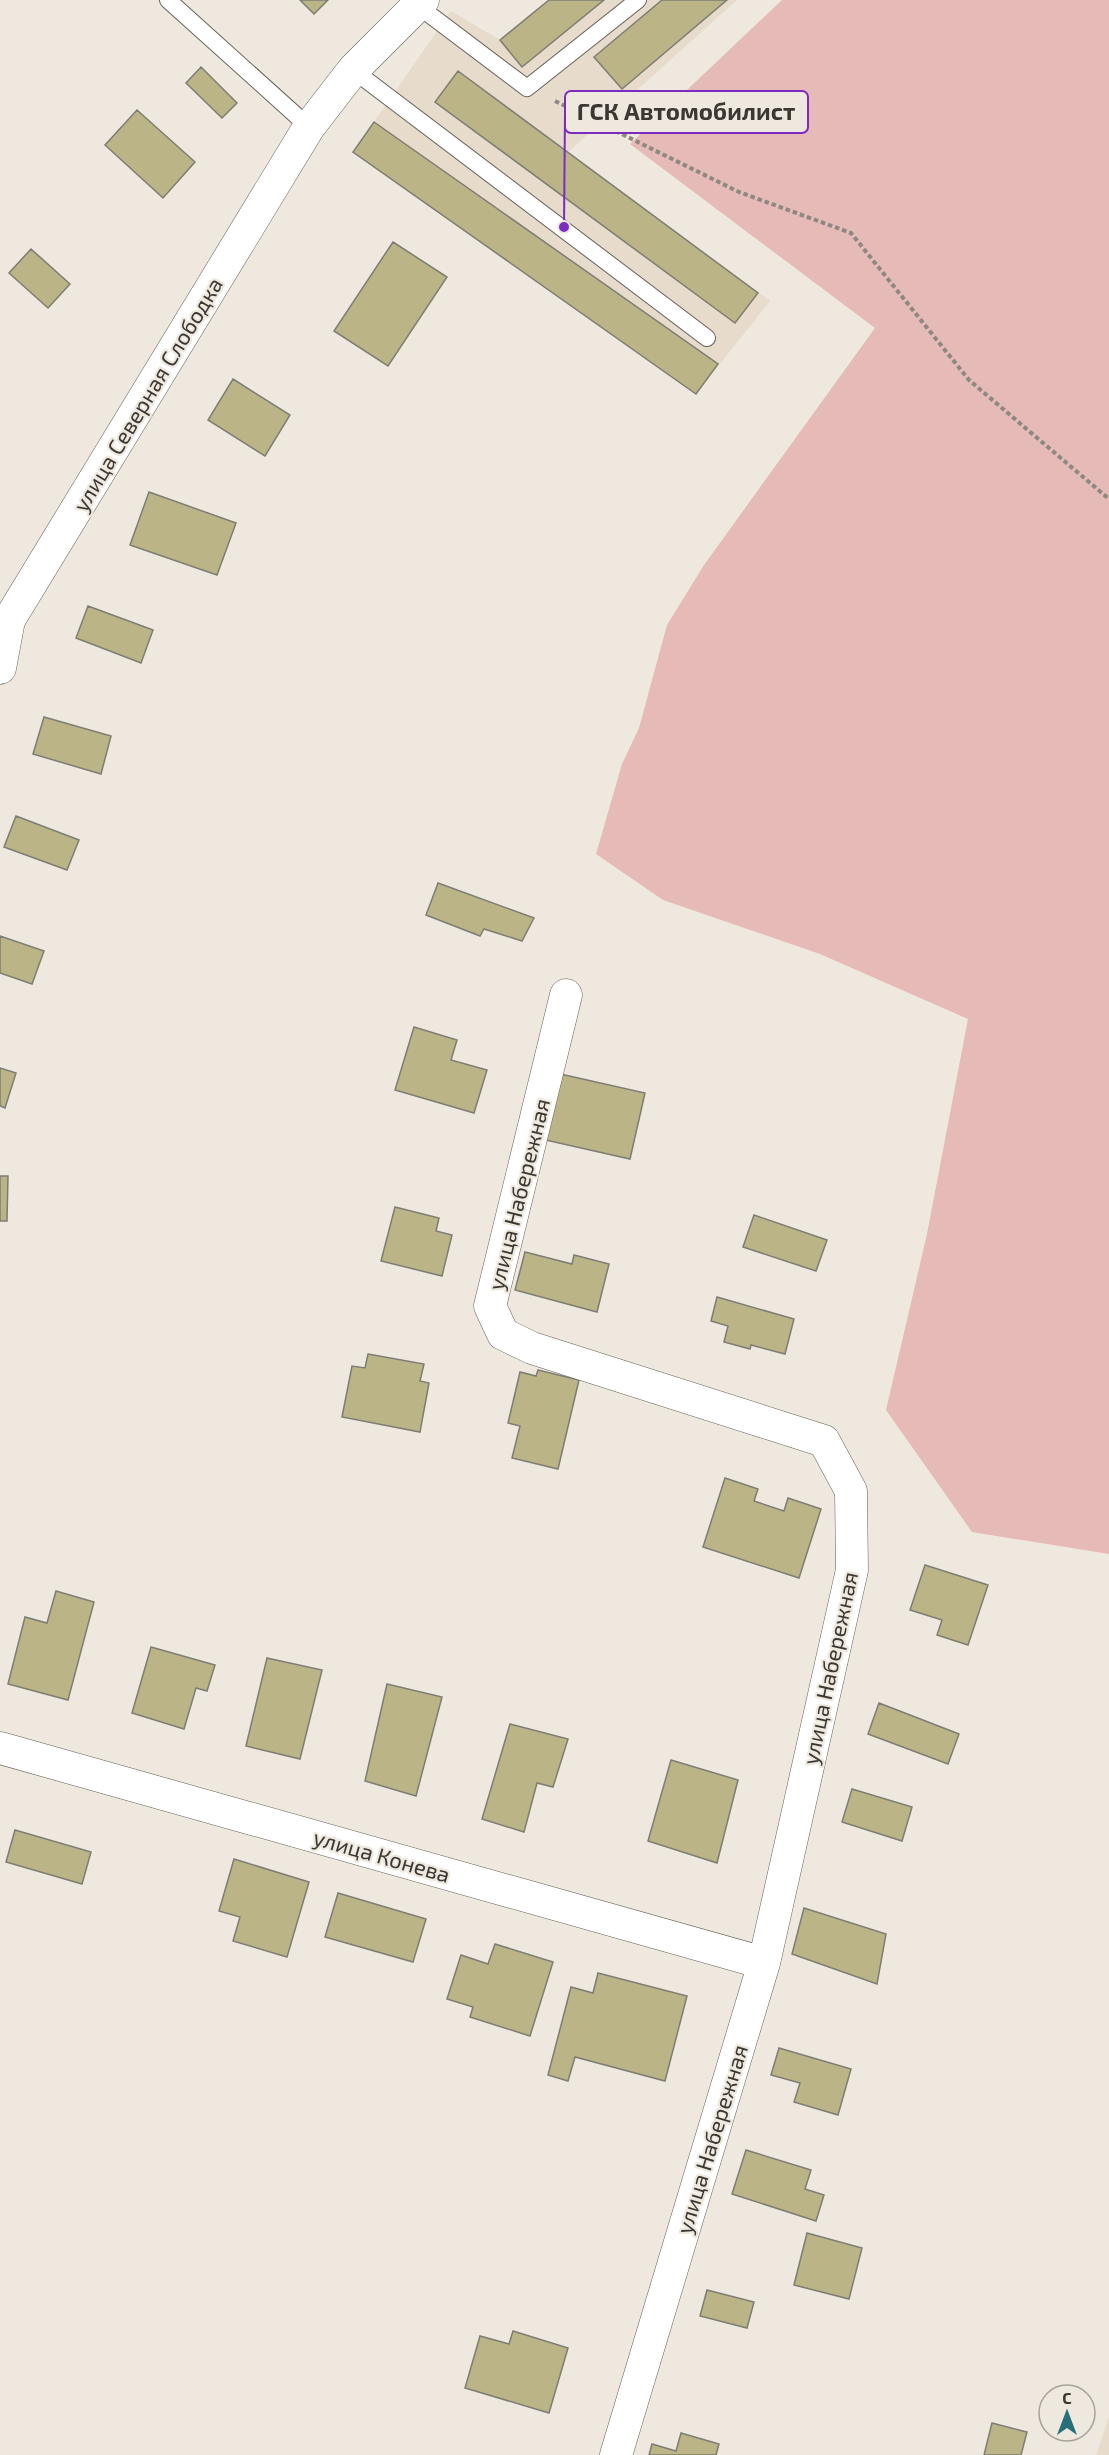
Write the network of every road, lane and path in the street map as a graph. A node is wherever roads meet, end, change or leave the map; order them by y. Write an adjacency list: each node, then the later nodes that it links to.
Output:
1 (168, 0): 6 (lane)
2 (638, 0): 5 (lane)
3 (420, 3): 4 (street, улица Северная Слободка); 5 (lane)
4 (353, 70): 6 (street, улица Северная Слободка); 7 (lane)
5 (527, 87): 8 (path)
6 (309, 127): 9 (street, улица Северная Слободка)
7 (707, 338)
8 (1109, 499)
9 (0, 668)
10 (566, 995): 12 (street, улица Набережная)
11 (0, 1748): 12 (street, улица Конева)
12 (764, 1963): 13 (street, улица Набережная)
13 (616, 2455)

